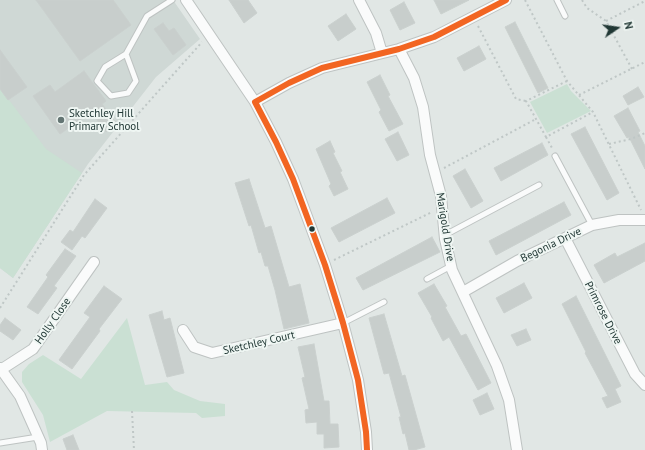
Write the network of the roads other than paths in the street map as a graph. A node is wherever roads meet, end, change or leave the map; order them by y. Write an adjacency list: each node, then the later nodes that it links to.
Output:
1 (172, 0): 9 (lane)
2 (186, 0): 10 (street)
3 (359, 0): 8 (street)
4 (506, 0): 7 (street)
5 (557, 0): 6 (lane)
6 (565, 16)
7 (399, 49): 8 (street); 15 (street, Marigold Drive)
8 (382, 53): 10 (street)
9 (126, 54): 9 (lane)
10 (255, 102): 22 (street)
11 (555, 156): 14 (lane)
12 (539, 185): 15 (lane)
13 (643, 216): 14 (street, Begonia Drive)
14 (592, 225): 16 (street, Begonia Drive)
15 (445, 235): 18 (street, Marigold Drive)
16 (565, 238): 20 (street, Begonia Drive); 25 (street, Primrose Drive)
17 (94, 262): 24 (street, Holly Close)
18 (452, 266): 19 (lane); 20 (street, Marigold Drive)
19 (426, 279)
20 (463, 292): 30 (street, Marigold Drive)
21 (384, 302): 22 (lane)
22 (343, 323): 23 (street, Sketchley Court); 29 (street)
23 (183, 330)
24 (1, 368): 26 (street)
25 (645, 385)
26 (38, 437): 27 (lane); 28 (street)
27 (0, 443)
28 (42, 450)
29 (367, 450)
30 (517, 450)

